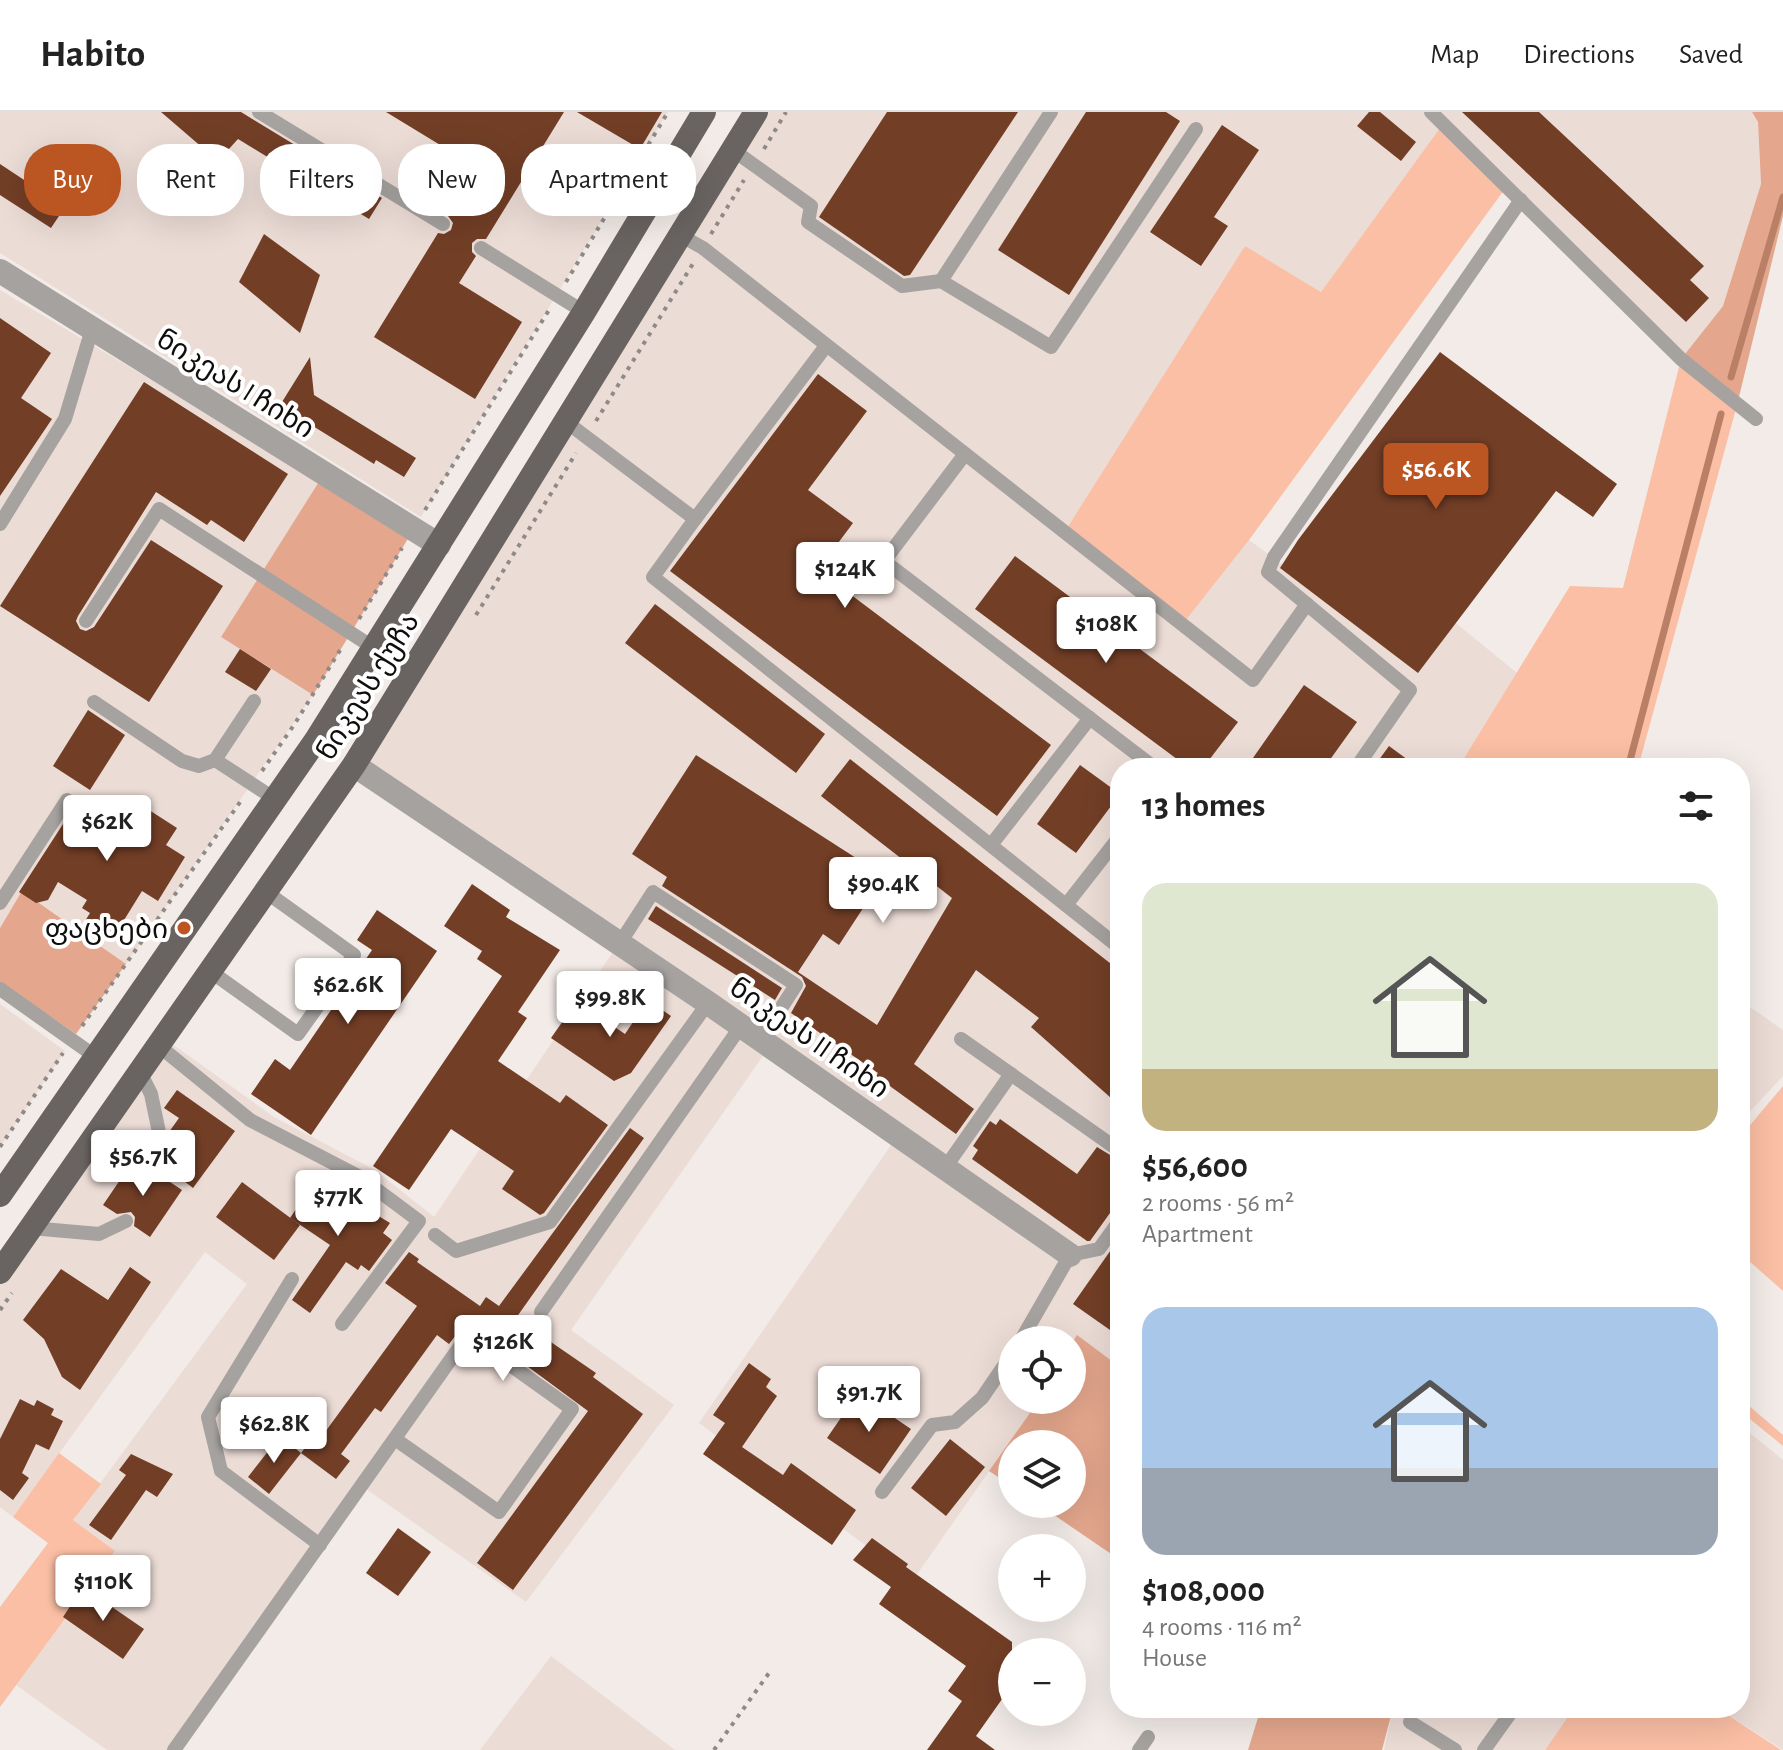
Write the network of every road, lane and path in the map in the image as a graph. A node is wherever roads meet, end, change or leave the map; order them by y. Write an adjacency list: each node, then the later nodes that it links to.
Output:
1 (259, 112): 13 (lane)
2 (668, 112): 19 (path)
3 (704, 112): 20 (main road, ნიკეას ქუჩა)
4 (756, 112): 9 (main road, ნიკეას ქუჩა)
5 (786, 112): 10 (path)
6 (1051, 112): 18 (lane)
7 (1431, 112): 12 (lane)
8 (1196, 129): 18 (lane)
9 (733, 150): 14 (main road, ნიკეას ქუჩა); 18 (lane)
10 (761, 153)
11 (744, 180): 16 (path)
12 (1521, 200): 23 (lane); 31 (lane)
13 (443, 224)
14 (680, 235): 16 (lane); 24 (main road, ნიკეას ქუჩა)
15 (481, 248): 19 (lane)
16 (703, 248): 22 (lane); 25 (path)
17 (0, 271): 21 (street, ნიკეას I ჩიხი)
18 (941, 281)
19 (557, 295): 20 (lane); 29 (path)
20 (584, 312): 30 (main road, ნიკეას ქუჩა)
21 (92, 329): 28 (lane); 29 (street, ნიკეას I ჩიხი)
22 (826, 346): 26 (lane); 27 (lane)
23 (1756, 419)
24 (565, 421): 25 (lane); 42 (main road, ნიკეას ქუჩა)
25 (586, 437): 27 (lane); 33 (path)
26 (965, 454): 31 (lane); 38 (lane)
27 (695, 519): 46 (lane)
28 (0, 524)
29 (414, 529): 30 (street, ნიკეას I ჩიხი); 34 (path)
30 (439, 545): 35 (main road, ნიკეას ქუჩა)
31 (1307, 604): 40 (lane)
32 (86, 621): 34 (lane)
33 (471, 623)
34 (351, 633): 35 (lane); 43 (path)
35 (374, 648): 44 (main road, ნიკეას ქუჩა)
36 (254, 701): 41 (lane)
37 (94, 702): 41 (lane)
38 (1090, 718): 39 (lane); 46 (lane)
39 (1142, 758)
40 (1363, 758)
41 (215, 760): 43 (lane)
42 (354, 765): 48 (main road, ნიკეას ქუჩა); 52 (street, ნიკეას II ჩიხი)
43 (252, 784): 44 (lane); 58 (path)
44 (275, 799): 60 (main road, ნიკეას ქუჩა)
45 (67, 800): 49 (lane)
46 (991, 845): 50 (lane)
47 (1110, 849): 50 (lane)
48 (266, 892): 53 (main road, ნიკეას ქუჩა); 53 (lane)
49 (0, 903)
50 (1066, 905): 51 (lane)
51 (1110, 940)
52 (620, 943): 55 (street, ნიკეას II ჩიხი); 56 (lane)
53 (210, 971): 59 (main road, ნიკეას ქუჩა)
54 (0, 989): 58 (lane)
55 (708, 1003): 56 (street, ნიკეას II ჩიხი); 71 (lane)
56 (751, 1032): 65 (street, ნიკეას II ჩიხი); 77 (lane)
57 (961, 1039): 62 (lane)
58 (72, 1041): 60 (lane); 64 (path)
59 (159, 1046): 61 (main road, ნიკეას ქუჩა); 78 (lane)
60 (96, 1057): 67 (main road, ნიკეას ქუჩა)
61 (140, 1072): 66 (lane); 69 (main road, ნიკეას ქუჩა)
62 (1011, 1074): 63 (lane); 65 (lane)
63 (1110, 1144)
64 (0, 1147)
65 (945, 1168): 74 (street, ნიკეას II ჩიხი)
66 (153, 1170)
67 (0, 1195)
68 (126, 1221): 69 (lane)
69 (31, 1228): 75 (main road, ნიკეას ქუჩა)
70 (1110, 1234): 72 (lane)
71 (435, 1235)
72 (1107, 1238): 73 (lane); 74 (lane)
73 (1110, 1240)
74 (1070, 1255): 79 (lane)
75 (0, 1272)
76 (292, 1279): 83 (lane)
77 (541, 1312)
78 (342, 1324)
79 (1029, 1326)
80 (998, 1375): 82 (lane)
81 (395, 1439): 81 (lane); 83 (lane)
82 (882, 1492)
83 (320, 1545): 88 (lane)
84 (769, 1673): 89 (path)
85 (1507, 1718): 92 (lane)
86 (1410, 1722): 91 (lane)
87 (1148, 1737): 90 (lane)
88 (174, 1750)
89 (714, 1750)
90 (1139, 1750)
91 (1455, 1750)
92 (1484, 1750)

